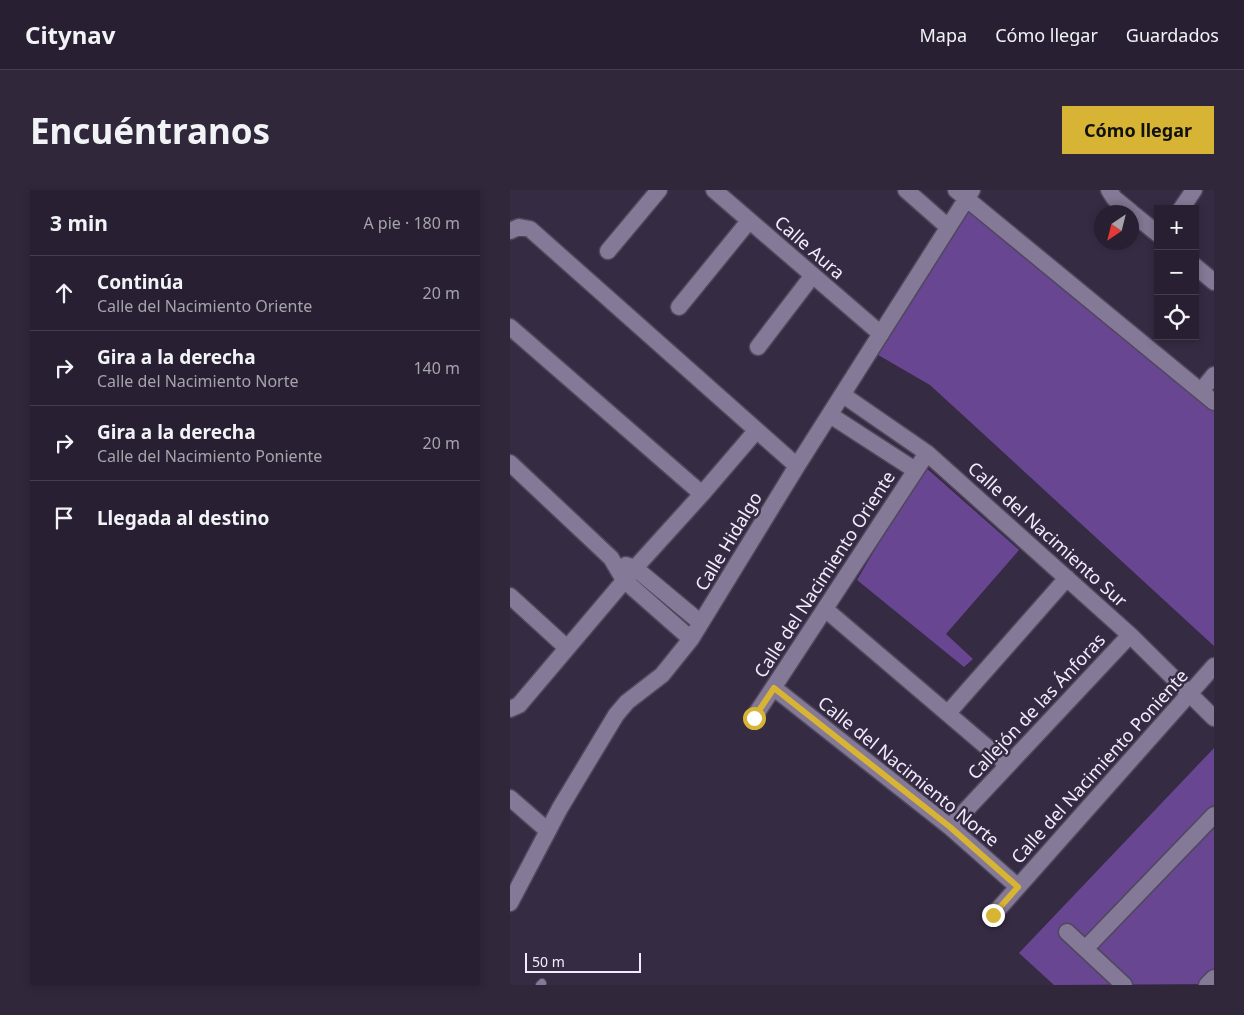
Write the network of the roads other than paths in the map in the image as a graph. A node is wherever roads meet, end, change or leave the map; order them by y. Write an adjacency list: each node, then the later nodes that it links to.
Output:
1 (659, 190): 14 (street)
2 (714, 190): 10 (street, Calle Aura)
3 (906, 190): 11 (street)
4 (1109, 190): 7 (street)
5 (1194, 190): 8 (street)
6 (965, 193): 11 (street, Calle Hidalgo); 23 (street)
7 (1122, 205)
8 (1184, 205)
9 (1139, 219): 13 (street)
10 (749, 220): 16 (street, Calle Aura); 18 (street)
11 (948, 227): 20 (street, Calle Hidalgo)
12 (510, 231): 27 (street)
13 (1154, 231)
14 (608, 252)
15 (1199, 269): 17 (street)
16 (813, 275): 20 (street, Calle Aura); 21 (street)
17 (1214, 282)
18 (678, 307)
19 (510, 327): 32 (street)
20 (881, 334): 24 (street, Calle Hidalgo)
21 (758, 347)
22 (1214, 375): 23 (street)
23 (1201, 391): 25 (street)
24 (843, 395): 26 (street, Calle Hidalgo); 28 (street, Calle del Nacimiento Sur)
25 (1214, 402)
26 (830, 415): 30 (street, Calle Hidalgo); 31 (street)
27 (756, 431): 30 (street); 32 (street)
28 (927, 453): 31 (street, Calle del Nacimiento Oriente); 34 (street, Calle del Nacimiento Sur)
29 (510, 463): 33 (street)
30 (797, 466): 37 (street, Calle Hidalgo)
31 (915, 470): 36 (street, Calle del Nacimiento Oriente)
32 (702, 494): 33 (street)
33 (629, 574): 37 (street); 39 (street); 40 (street)
34 (1067, 578): 38 (street, Calle del Nacimiento Sur); 45 (street)
35 (510, 596): 40 (street)
36 (825, 609): 42 (street, Calle del Nacimiento Oriente); 45 (street)
37 (701, 623): 39 (street, Calle Hidalgo)
38 (1130, 635): 43 (street, Calle del Nacimiento Sur); 48 (street, Callejón de las Ánforas)
39 (691, 639): 52 (street, Calle Hidalgo)
40 (567, 648): 44 (street)
41 (1214, 666): 43 (street, Calle del Nacimiento Poniente)
42 (774, 688): 46 (street, Calle del Nacimiento Oriente); 51 (street, Calle del Nacimiento Norte)
43 (1190, 694): 47 (street, Calle del Nacimiento Sur); 53 (street, Calle del Nacimiento Poniente)
44 (510, 709)
45 (948, 713): 48 (street)
46 (754, 718)
47 (1214, 718)
48 (1008, 765): 51 (street, Callejón de las Ánforas)
49 (510, 798): 52 (street)
50 (1211, 824): 57 (street)
51 (950, 827): 53 (street, Calle del Nacimiento Norte)
52 (548, 831): 54 (street, Calle Hidalgo)
53 (1018, 887): 55 (street, Calle del Nacimiento Poniente)
54 (510, 903)
55 (993, 915)
56 (1067, 932): 57 (street)
57 (1086, 948): 59 (street)
58 (1214, 978): 60 (street)
59 (1124, 985)
60 (1207, 985)

